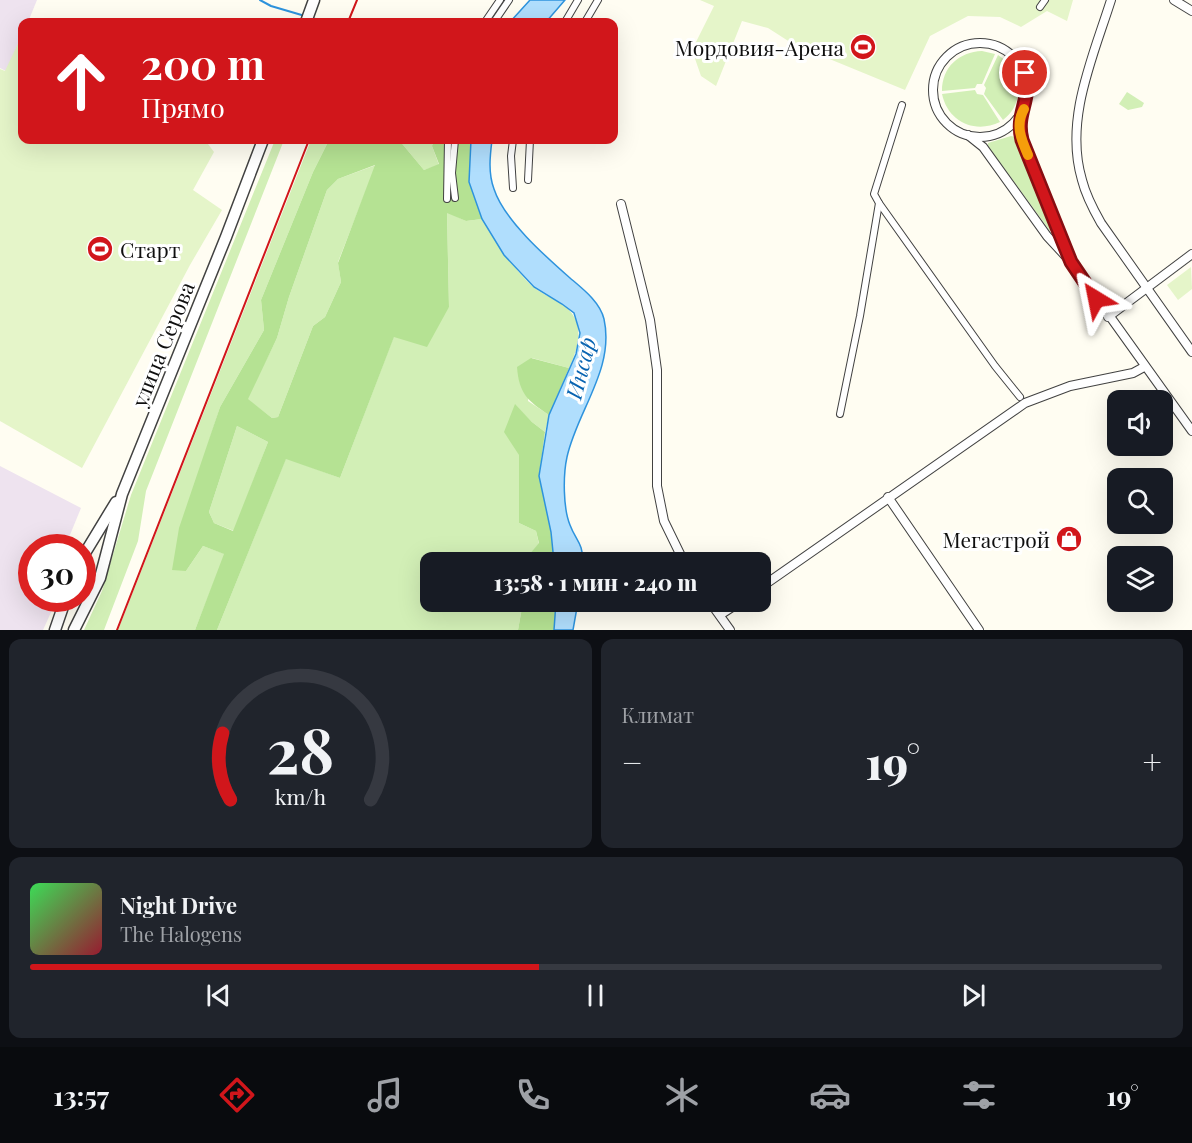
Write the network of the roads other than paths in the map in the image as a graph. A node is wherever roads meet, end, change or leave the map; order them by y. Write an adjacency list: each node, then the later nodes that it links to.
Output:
1 (500, 0): 12 (street)
2 (509, 0): 13 (street)
3 (578, 0): 14 (street)
4 (598, 0): 15 (street)
5 (1045, 0): 9 (street)
6 (1111, 0): 32 (street)
7 (1174, 0): 10 (street)
8 (314, 1): 11 (street)
9 (1040, 7)
10 (1192, 11)
11 (308, 18)
12 (488, 18)
13 (497, 18)
14 (567, 18)
15 (587, 18)
16 (902, 105): 28 (street)
17 (1019, 117): 18 (street); 18 (street); 31 (street)
18 (968, 135): 31 (street)
19 (261, 144): 39 (street, улица Серова)
20 (448, 144): 27 (street)
21 (455, 144): 26 (street)
22 (512, 144): 25 (street)
23 (530, 144): 24 (street)
24 (528, 180)
25 (513, 189)
26 (455, 198)
27 (447, 199)
28 (879, 203): 36 (street); 37 (street)
29 (621, 204): 42 (street)
30 (1192, 254): 32 (street)
31 (1071, 262): 33 (street)
32 (1146, 289): 33 (street); 34 (street)
33 (1108, 317): 35 (street)
34 (1192, 352)
35 (1144, 367): 38 (street); 40 (street)
36 (1020, 397)
37 (840, 414)
38 (1192, 431)
39 (122, 494): 41 (street, улица Серова); 44 (street, улица Серова)
40 (888, 497): 45 (street); 53 (street)
41 (96, 536)
42 (679, 552)
43 (96, 560): 44 (street)
44 (100, 578): 51 (street, улица Серова)
45 (771, 580)
46 (61, 612): 50 (street)
47 (718, 612): 49 (street)
48 (725, 612): 49 (street)
49 (720, 615): 52 (street)
50 (55, 630)
51 (74, 630)
52 (730, 630)
53 (979, 630)

